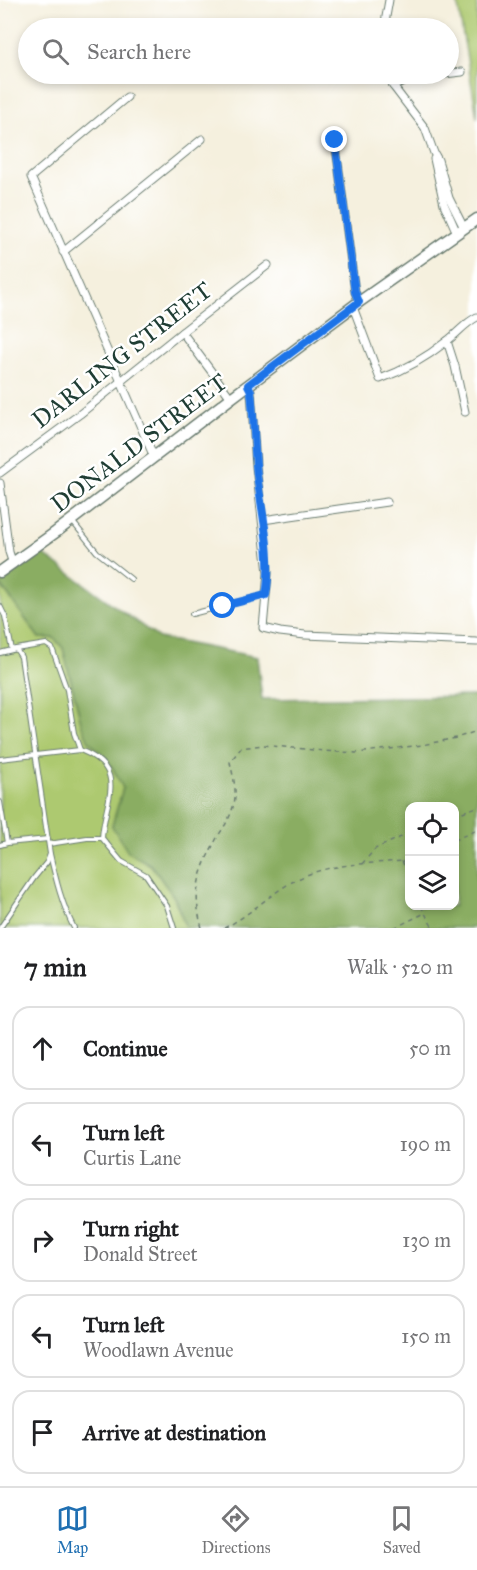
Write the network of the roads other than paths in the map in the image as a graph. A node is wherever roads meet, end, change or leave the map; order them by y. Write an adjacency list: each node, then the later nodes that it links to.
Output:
1 (389, 0): 2 (street)
2 (385, 18)
3 (459, 72): 4 (street)
4 (462, 72)
5 (399, 84): 6 (street)
6 (393, 86): 11 (street)
7 (127, 97): 12 (street)
8 (202, 139): 12 (street)
9 (335, 140): 14 (street)
10 (477, 219): 11 (street, DONALD STREET)
11 (461, 230): 14 (street, DONALD STREET)
12 (63, 252): 18 (street)
13 (268, 265): 16 (street, DARLING STREET)
14 (356, 305): 17 (street); 19 (street, DONALD STREET)
15 (477, 317): 17 (street)
16 (182, 332): 18 (street, DARLING STREET); 20 (street)
17 (447, 341): 21 (street)
18 (120, 382): 22 (street); 23 (street, DARLING STREET)
19 (248, 385): 20 (street, DONALD STREET); 26 (street)
20 (231, 398): 22 (street, DONALD STREET)
21 (465, 412)
22 (154, 457): 27 (street, DONALD STREET)
23 (0, 473)
24 (0, 483): 28 (street)
25 (387, 502): 26 (street)
26 (263, 520): 31 (street)
27 (71, 521): 28 (street, DONALD STREET); 30 (lane)
28 (13, 564): 29 (street, DONALD STREET)
29 (0, 572)
30 (131, 579)
31 (266, 595): 33 (lane); 36 (street)
32 (0, 606): 34 (lane)
33 (192, 614)
34 (8, 628): 35 (lane); 37 (lane)
35 (0, 630)
36 (477, 642)
37 (14, 649): 38 (lane); 39 (lane); 40 (lane)
38 (0, 653)
39 (80, 750): 40 (lane); 43 (lane)
40 (34, 755): 41 (lane); 44 (lane)
41 (0, 759)
42 (0, 802): 45 (lane)
43 (102, 838): 44 (lane); 50 (lane)
44 (49, 841): 45 (lane); 47 (lane)
45 (6, 843): 46 (lane)
46 (0, 844)
47 (50, 854): 48 (lane); 49 (lane)
48 (0, 928)
49 (74, 928)
50 (174, 928)

